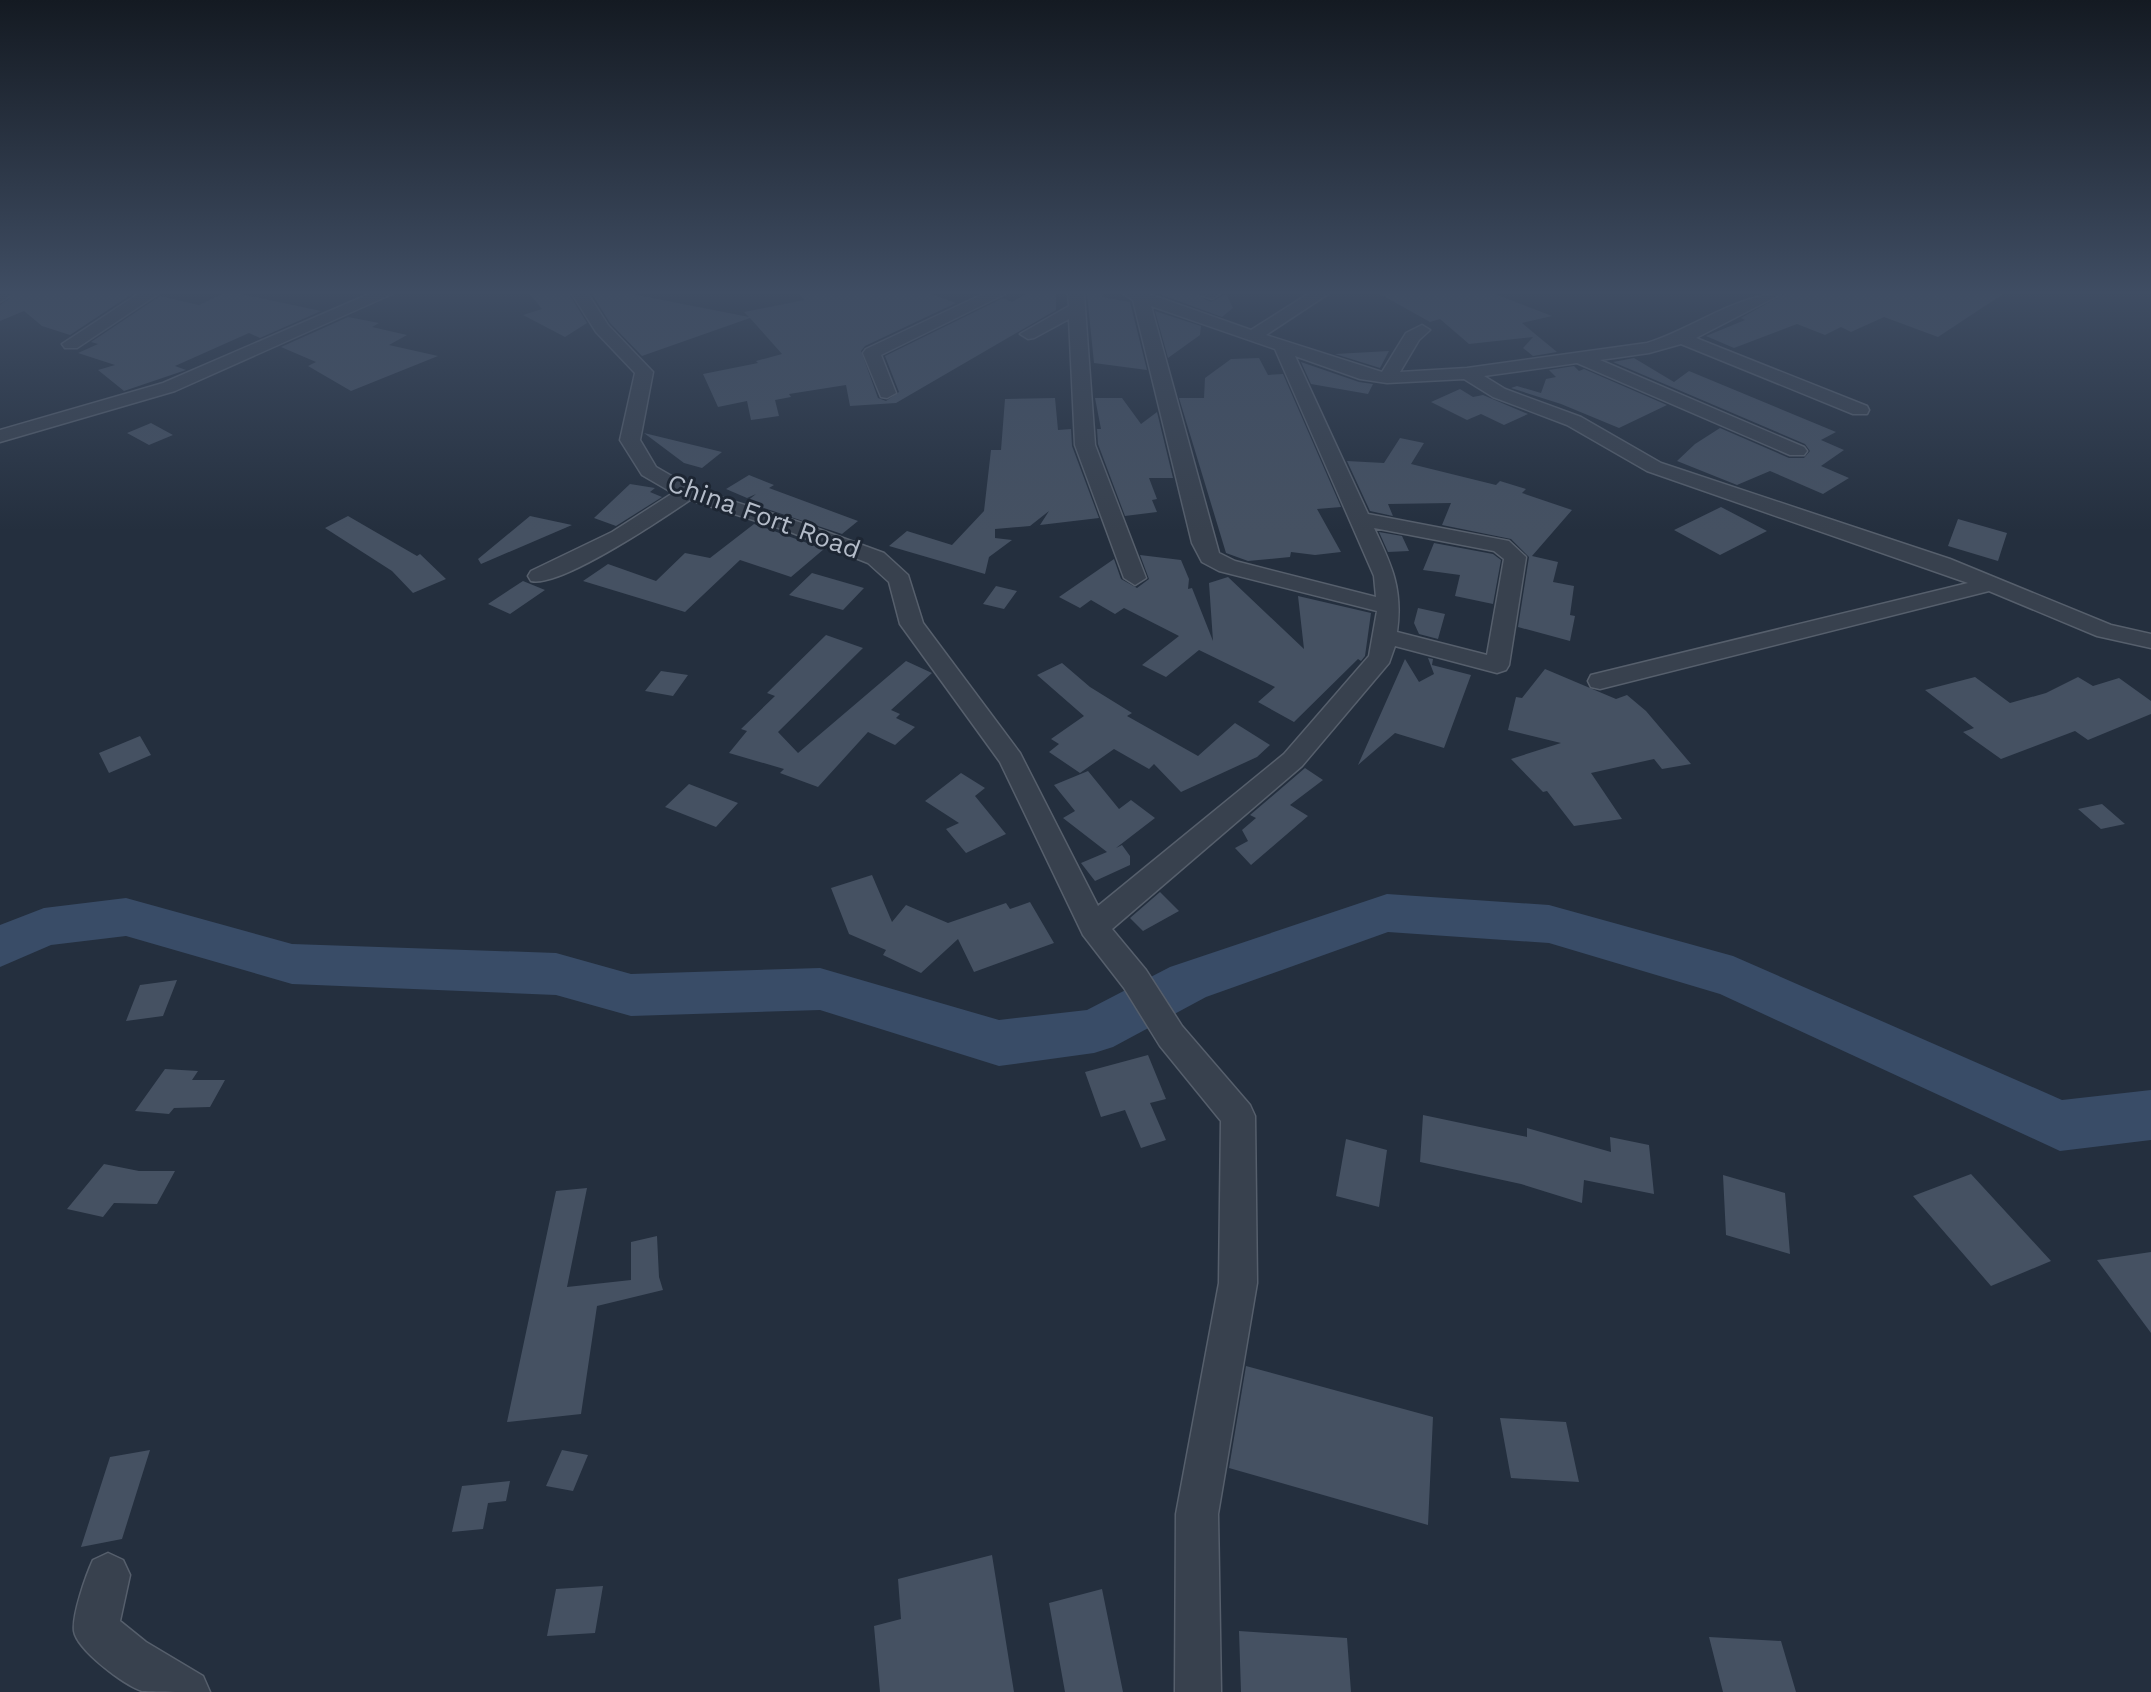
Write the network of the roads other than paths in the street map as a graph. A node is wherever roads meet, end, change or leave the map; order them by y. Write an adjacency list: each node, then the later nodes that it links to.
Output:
1 (201, 373): 15 (street)
2 (644, 373): 17 (street, China Fort Road)
3 (879, 373): 13 (street)
4 (1080, 373): 20 (street)
5 (1157, 373): 22 (street)
6 (1293, 373): 18 (street)
7 (1360, 373): 12 (street)
8 (1390, 373): 12 (street)
9 (1467, 373): 12 (street); 21 (street)
10 (1614, 373): 16 (street)
11 (1768, 373): 14 (street)
12 (1387, 378)
13 (887, 393)
14 (1860, 410)
15 (0, 436)
16 (1797, 451)
17 (687, 493): 19 (street); 26 (street, China Fort Road)
18 (1361, 519): 22 (street); 23 (street)
19 (539, 576)
20 (1135, 578)
21 (1991, 584): 24 (street); 25 (street)
22 (1389, 607): 23 (street)
23 (1383, 636): 26 (street)
24 (2151, 641)
25 (1600, 681)
26 (1094, 927): 29 (street, China Fort Road)
27 (108, 1575): 28 (street)
28 (187, 1692)
29 (1198, 1692)

